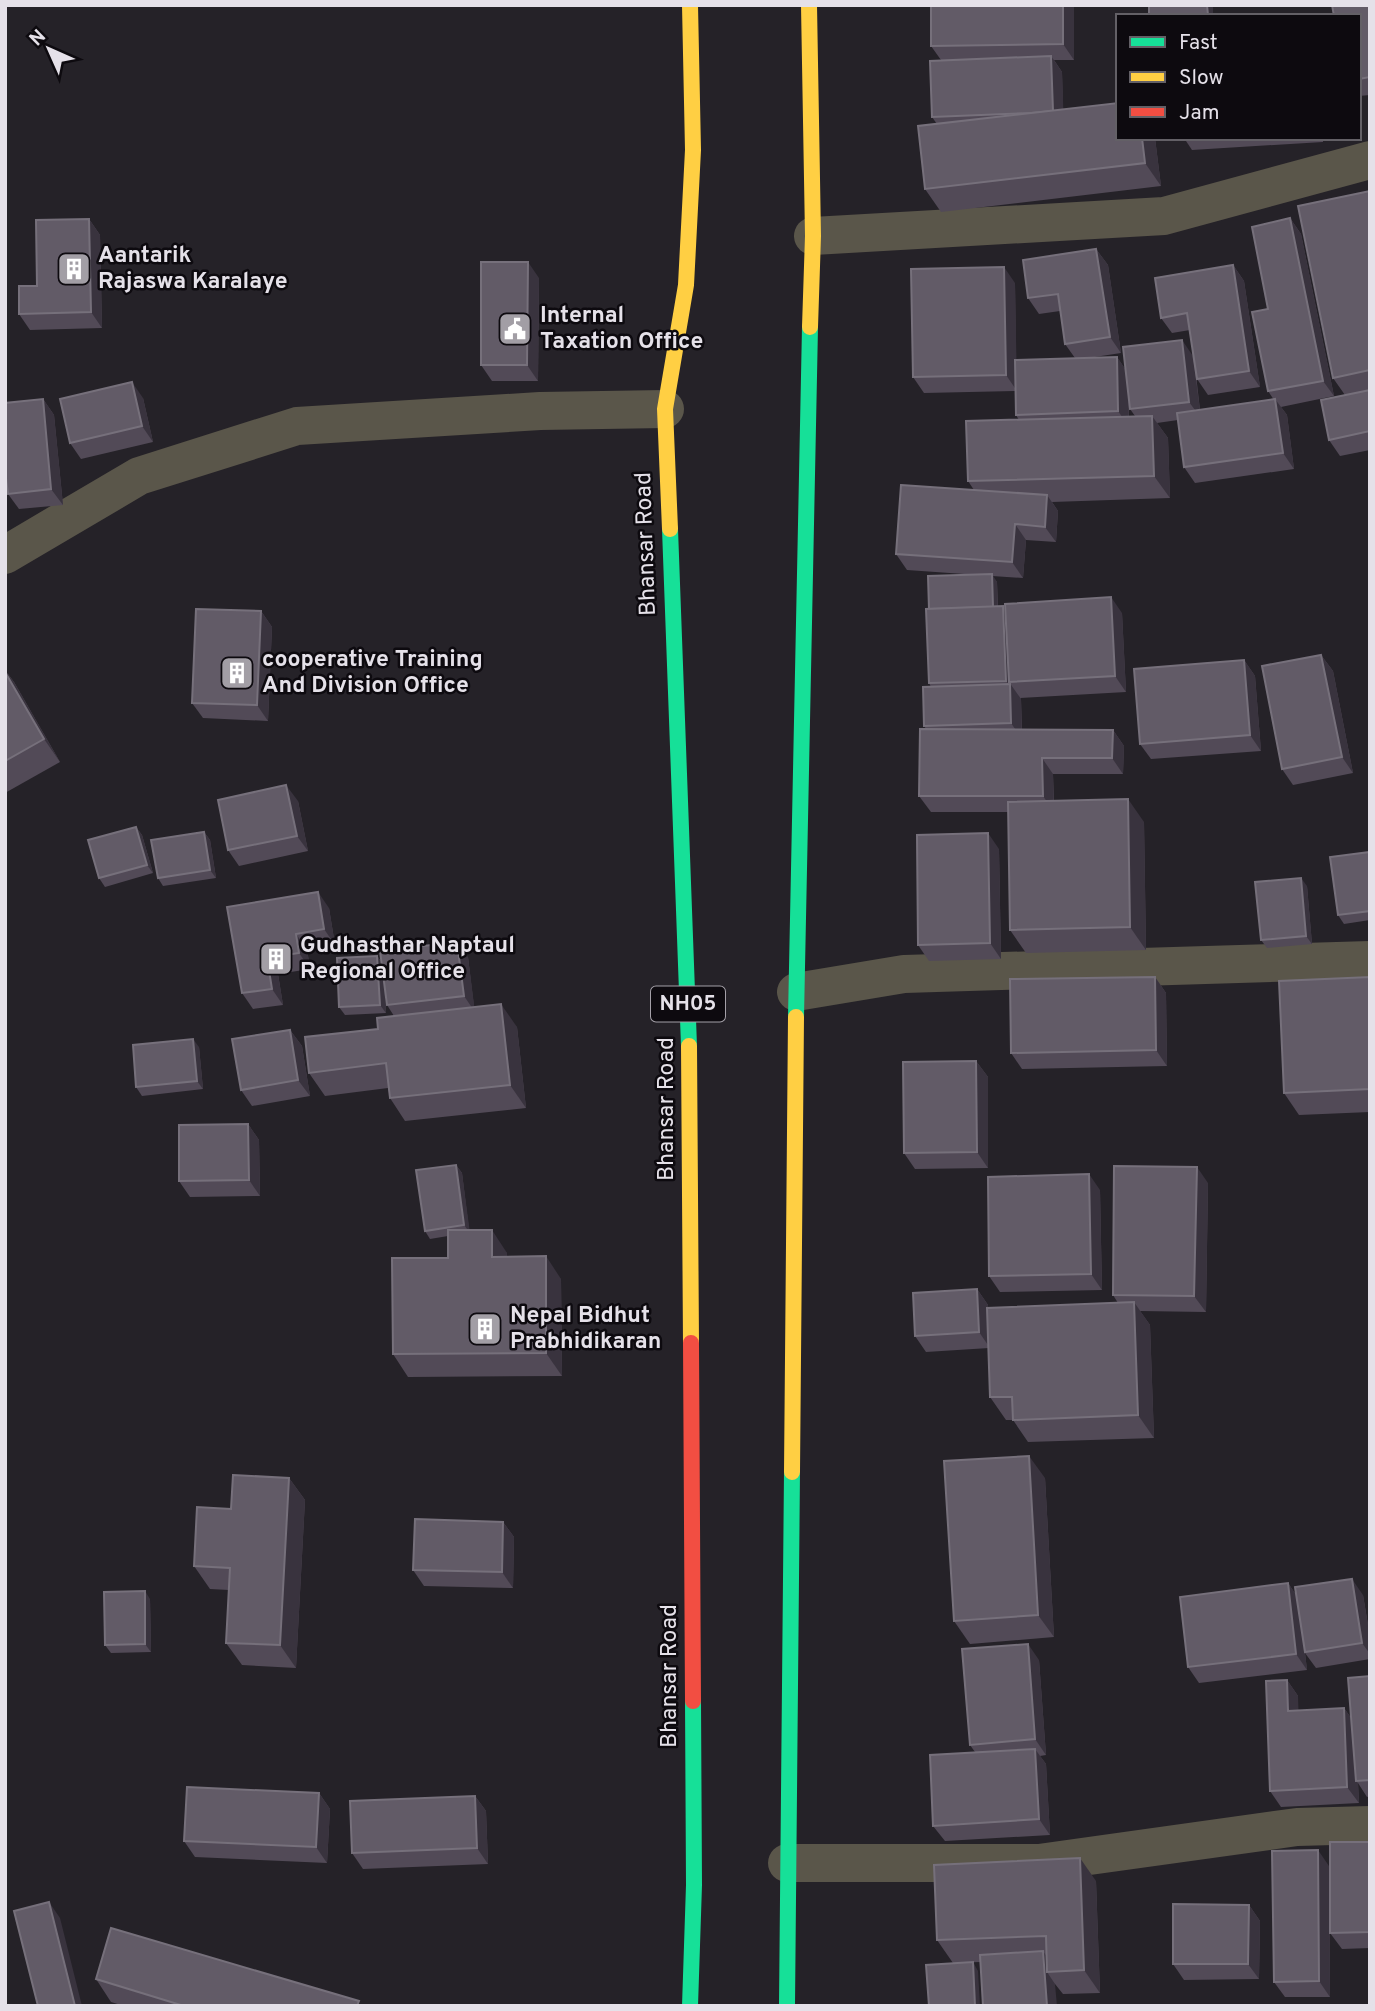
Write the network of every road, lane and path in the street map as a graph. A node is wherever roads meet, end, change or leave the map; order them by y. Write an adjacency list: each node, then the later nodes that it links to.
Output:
1 (690, 5): 5 (highway, Bhansar Road / NH05)
2 (809, 5): 4 (highway)
3 (1370, 160): 4 (street)
4 (813, 236): 8 (highway)
5 (665, 409): 6 (street); 11 (highway, Bhansar Road / NH05)
6 (5, 555)
7 (1370, 960): 8 (street)
8 (796, 992): 10 (highway)
9 (1370, 1825): 10 (street)
10 (787, 1863): 12 (highway)
11 (690, 2006)
12 (787, 2006)

